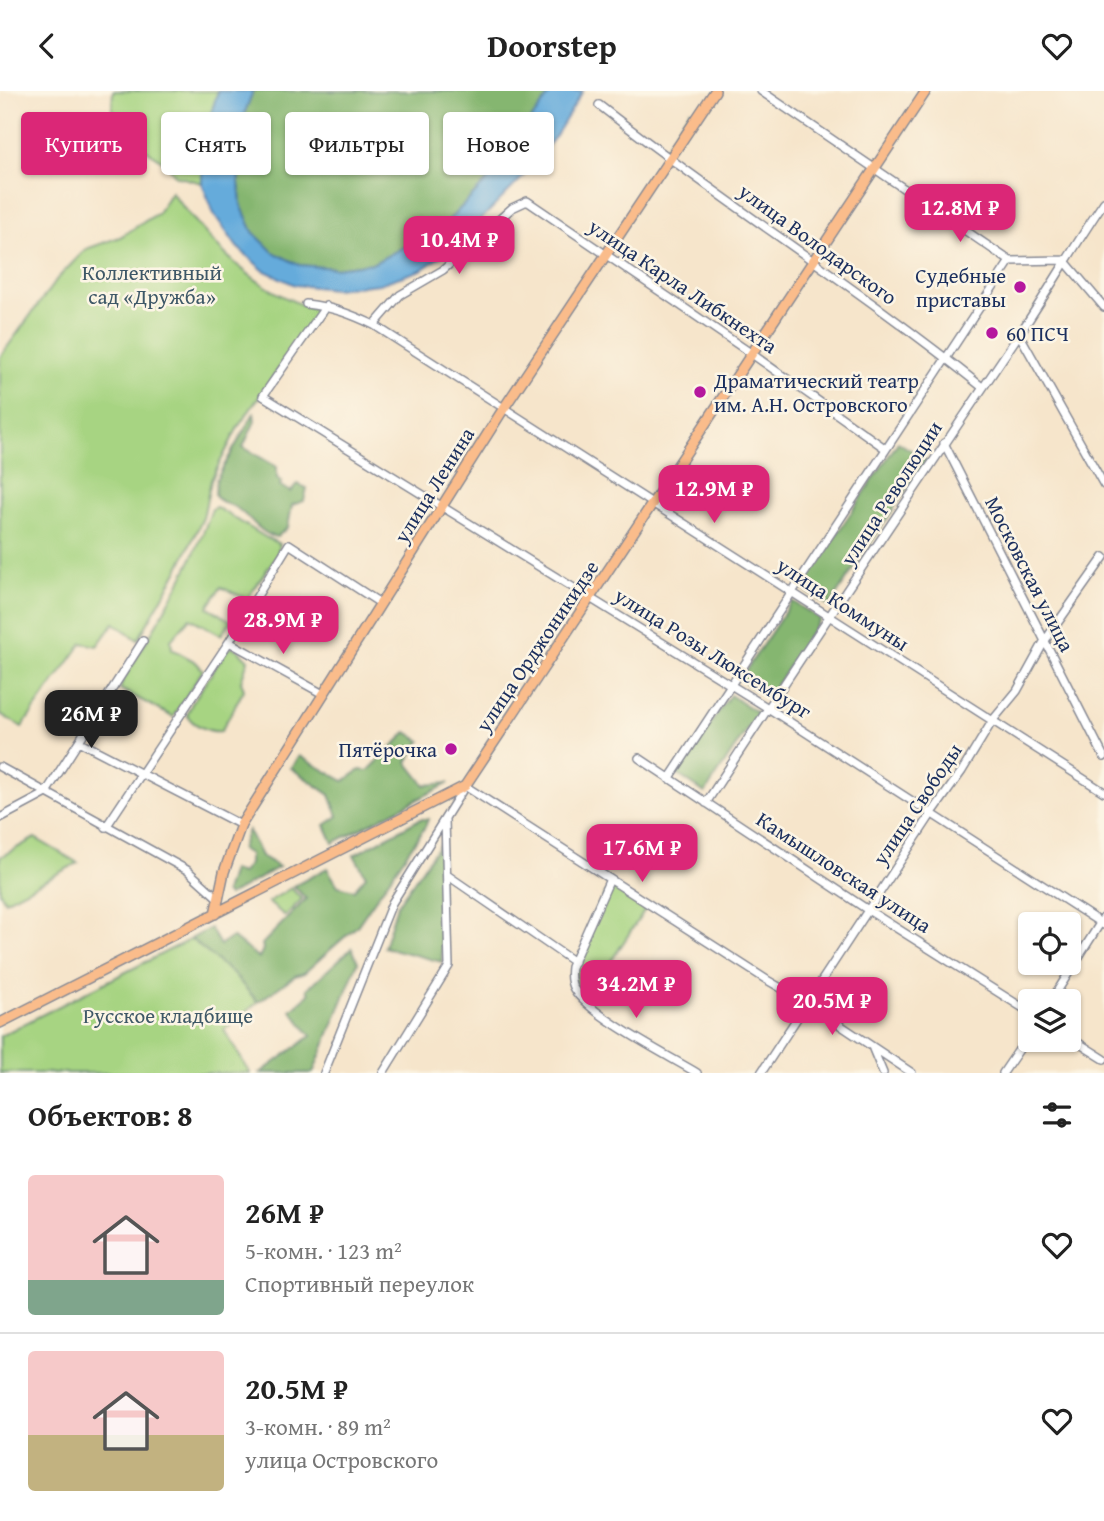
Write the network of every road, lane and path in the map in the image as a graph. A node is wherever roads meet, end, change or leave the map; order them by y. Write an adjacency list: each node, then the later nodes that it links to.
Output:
1 (715, 91): 5 (main road, улица Ленина)
2 (761, 91): 6 (street)
3 (926, 91): 6 (main road, улица Орджоникидзе)
4 (599, 105): 5 (street, улица Володарского)
5 (668, 159): 10 (main road, улица Ленина); 12 (street, улица Володарского)
6 (875, 167): 12 (main road, улица Орджоникидзе); 13 (street)
7 (1104, 202): 8 (street, улица Революции)
8 (1094, 216): 9 (street); 11 (street, улица Революции)
9 (1104, 217)
10 (606, 255): 17 (street, улица Карла Либкнехта); 19 (street, улица Карла Либкнехта); 22 (main road, улица Ленина)
11 (1064, 260): 13 (street); 16 (street); 18 (street, улица Революции)
12 (813, 261): 19 (main road, улица Орджоникидзе); 20 (street, улица Володарского)
13 (1010, 261): 20 (street, улица Революции)
14 (306, 304): 15 (street, улица Коммуны)
15 (326, 306): 17 (street, улица Коммуны); 27 (street, улица Розы Люксембург)
16 (1104, 307)
17 (374, 325): 22 (street, улица Коммуны)
18 (1019, 334): 21 (street, улица Революции); 25 (street)
19 (752, 354): 24 (street, улица Карла Либкнехта); 26 (main road, улица Орджоникидзе)
20 (946, 358): 21 (street, улица Володарского); 24 (street, улица Революции)
21 (982, 387): 23 (street, улица Революции)
22 (504, 408): 26 (street, улица Коммуны); 27 (main road, улица Ленина)
23 (944, 443): 32 (street, улица Революции); 35 (street, Московская улица)
24 (886, 449): 29 (street, улица Революции)
25 (1104, 485)
26 (653, 502): 29 (street, улица Коммуны); 30 (main road, улица Орджоникидзе)
27 (442, 506): 30 (street, улица Розы Люксембург); 31 (main road, улица Ленина)
28 (1104, 557): 35 (street, улица Свободы)
29 (792, 591): 32 (street, улица Коммуны); 36 (street, улица Революции)
30 (590, 597): 36 (street, улица Розы Люксембург); 46 (main road, улица Орджоникидзе)
31 (380, 603): 34 (street); 37 (main road, улица Ленина)
32 (830, 617): 38 (street, улица Революции); 39 (street, улица Коммуны)
33 (143, 641): 40 (street)
34 (229, 642): 37 (street); 44 (street)
35 (1044, 642): 39 (street, улица Свободы); 41 (street, Московская улица)
36 (731, 685): 38 (street, улица Розы Люксембург); 45 (street, улица Революции)
37 (323, 694): 53 (main road, улица Ленина)
38 (768, 708): 49 (street, улица Революции); 50 (street, улица Розы Люксембург)
39 (993, 720): 47 (street, улица Коммуны); 50 (street, улица Свободы)
40 (80, 742): 44 (street); 48 (street)
41 (1104, 757)
42 (639, 758): 45 (street, Камышловская улица)
43 (0, 767): 48 (street)
44 (141, 774): 53 (street); 54 (street)
45 (669, 779): 49 (street, Камышловская улица)
46 (465, 786): 52 (street); 56 (street); 59 (main road, улица Орджоникидзе)
47 (1104, 792)
48 (46, 794): 51 (street); 54 (street)
49 (706, 803): 58 (street, Камышловская улица)
50 (932, 814): 58 (street, улица Свободы); 60 (street, улица Розы Люксембург)
51 (0, 818)
52 (445, 818): 55 (street); 70 (street)
53 (241, 825): 57 (main road, улица Ленина)
54 (106, 827): 57 (street)
55 (447, 875): 61 (street); 71 (street)
56 (610, 879): 61 (street); 63 (street)
57 (218, 898): 59 (main road, улица Ленина)
58 (868, 910): 63 (street, улица Свободы); 64 (street, Камышловская улица)
59 (215, 914): 65 (main road, улица Орджоникидзе)
60 (1103, 921): 62 (street)
61 (574, 962): 72 (street)
62 (1059, 989)
63 (807, 1003): 67 (street); 73 (street, улица Свободы)
64 (1018, 1005)
65 (0, 1023)
66 (1081, 1045): 69 (street)
67 (873, 1048): 74 (street); 75 (street)
68 (1018, 1051): 76 (street)
69 (1104, 1059)
70 (324, 1073)
71 (383, 1073)
72 (696, 1073)
73 (761, 1073)
74 (883, 1073)
75 (912, 1073)
76 (1003, 1073)

